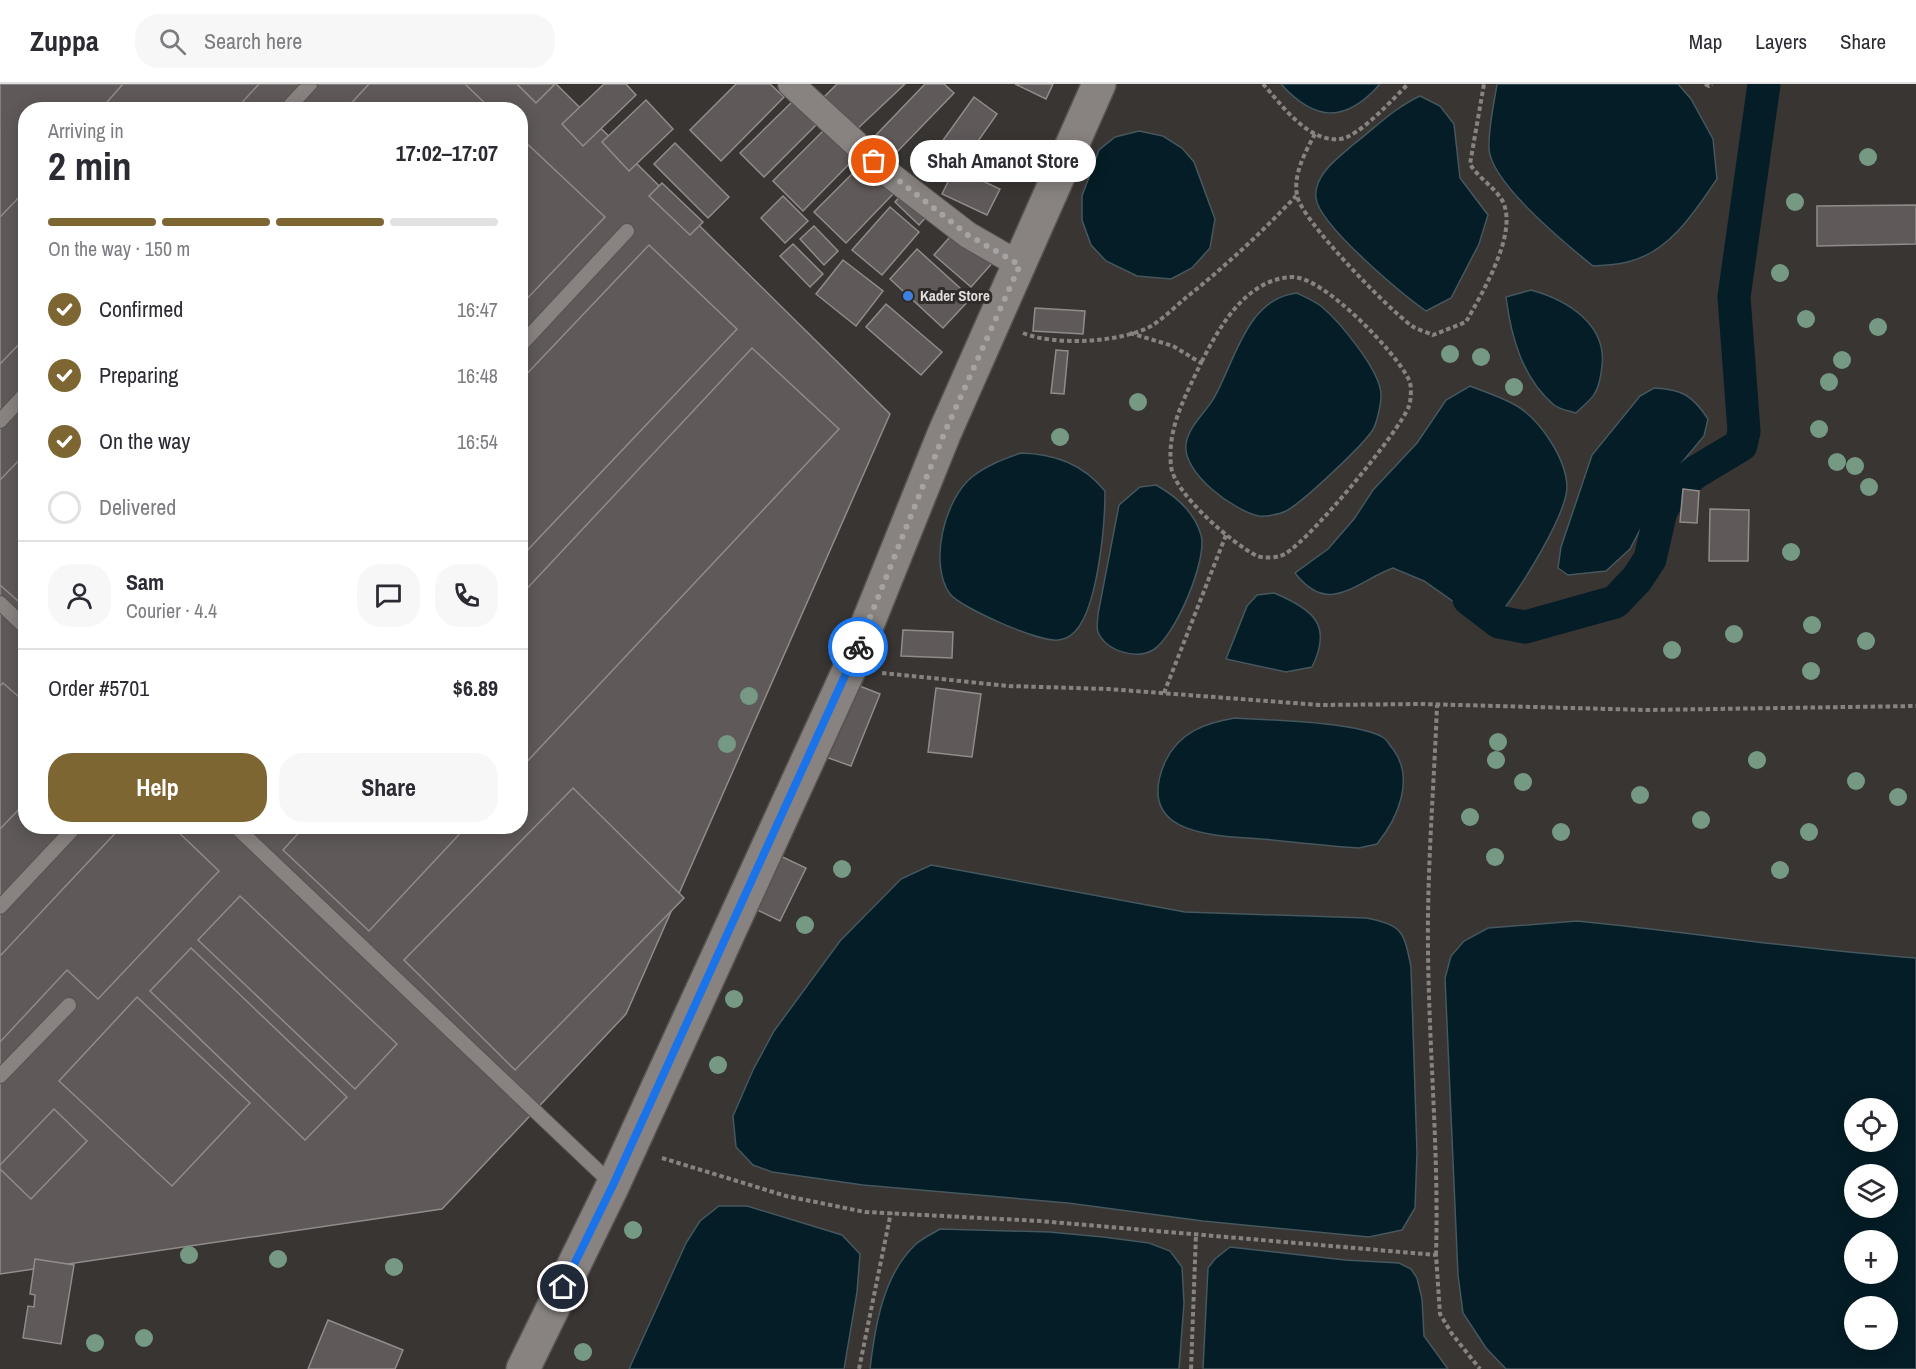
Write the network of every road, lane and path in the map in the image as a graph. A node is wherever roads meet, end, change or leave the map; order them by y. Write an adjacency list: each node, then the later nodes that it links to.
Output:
1 (310, 84): 9 (lane)
2 (791, 84): 13 (street)
3 (1099, 84): 13 (street)
4 (1263, 84): 10 (path)
5 (1408, 84): 10 (path)
6 (1484, 84): 11 (path)
7 (1705, 84): 8 (path)
8 (1712, 84)
9 (293, 102)
10 (1315, 134): 11 (path)
11 (1296, 196): 15 (path)
12 (627, 231): 16 (lane)
13 (1020, 265): 14 (street)
14 (994, 322): 15 (path); 23 (street)
15 (1130, 333): 17 (path)
16 (528, 337)
17 (1201, 363): 20 (path); 20 (path)
18 (18, 402): 19 (lane)
19 (0, 421)
20 (1226, 535): 24 (path)
21 (0, 603): 22 (lane)
22 (18, 620)
23 (849, 670): 24 (path); 32 (street)
24 (1164, 693): 25 (path)
25 (1437, 705): 26 (path); 36 (path)
26 (1916, 706)
27 (68, 834): 29 (lane)
28 (243, 834): 33 (lane)
29 (0, 907)
30 (69, 1005): 31 (lane)
31 (0, 1076)
32 (629, 1148): 33 (street); 34 (path)
33 (613, 1185): 37 (street)
34 (891, 1212): 35 (path); 38 (path)
35 (1196, 1234): 36 (path); 39 (path)
36 (1436, 1255): 40 (path)
37 (523, 1369)
38 (859, 1369)
39 (1191, 1369)
40 (1480, 1369)

